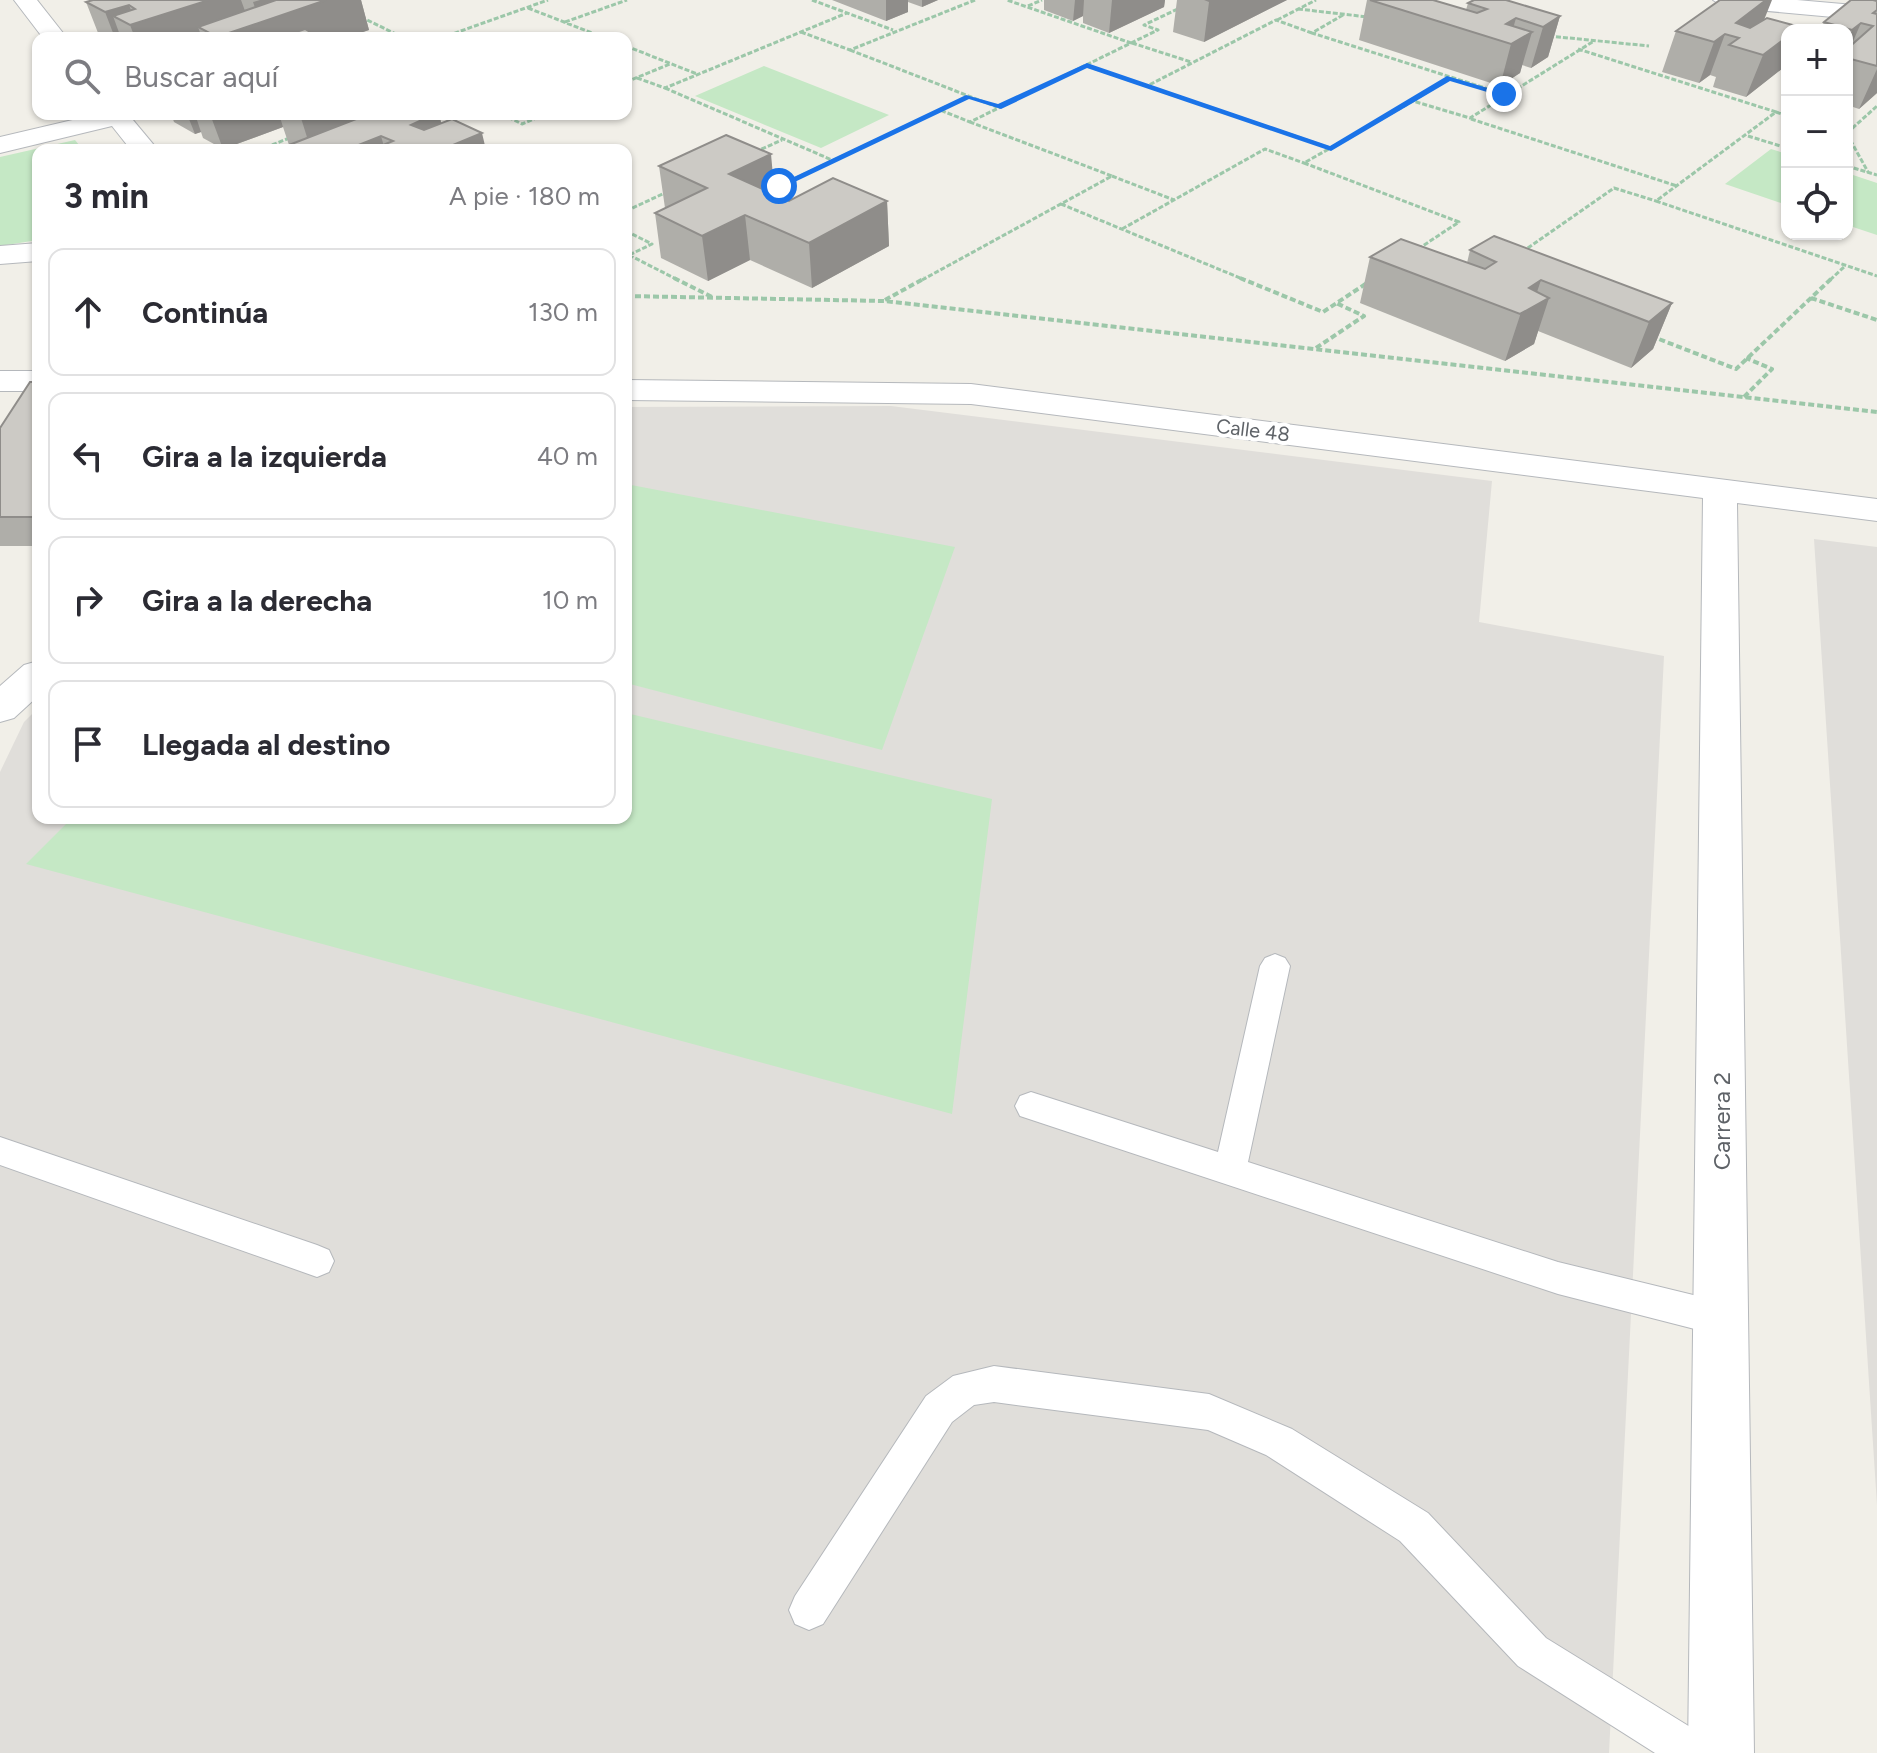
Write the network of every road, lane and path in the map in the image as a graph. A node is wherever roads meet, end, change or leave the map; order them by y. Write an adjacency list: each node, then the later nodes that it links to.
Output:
1 (25, 0): 24 (street)
2 (548, 0): 14 (path)
3 (604, 0): 11 (path)
4 (627, 0): 11 (path)
5 (812, 0): 16 (path)
6 (975, 0): 23 (path)
7 (1007, 0): 12 (path)
8 (1042, 0): 12 (path)
9 (1316, 0): 15 (path)
10 (1725, 0): 18 (street)
11 (614, 4): 22 (path)
12 (1027, 7): 32 (path)
13 (1182, 7): 32 (path)
14 (528, 8): 22 (path); 26 (path)
15 (1298, 9): 19 (path); 21 (path)
16 (847, 13): 23 (path); 28 (path)
17 (353, 14): 25 (path)
18 (1877, 14)
19 (1344, 15): 20 (path); 29 (path)
20 (1375, 18)
21 (1276, 20): 29 (path); 37 (path)
22 (564, 22): 27 (path)
23 (895, 31): 36 (path)
24 (50, 32)
25 (391, 32)
26 (458, 32)
27 (590, 32)
28 (801, 32): 36 (path); 40 (path)
29 (1312, 33): 42 (path)
30 (1547, 36): 31 (path)
31 (1594, 41): 33 (path); 35 (path)
32 (1131, 43): 37 (path); 39 (path)
33 (1649, 46)
34 (632, 48): 38 (path)
35 (1578, 49): 46 (path); 52 (path)
36 (850, 50): 47 (path)
37 (1193, 62): 44 (path)
38 (671, 64): 40 (path); 41 (path)
39 (1087, 65): 44 (path); 50 (path)
40 (698, 74): 45 (path)
41 (637, 78): 43 (path); 45 (path)
42 (1450, 78): 46 (path); 48 (path)
43 (632, 80)
44 (1147, 86): 67 (path)
45 (665, 88): 61 (path)
46 (1504, 94): 54 (path)
47 (969, 96): 50 (path); 51 (path)
48 (1413, 101): 54 (path); 67 (path)
49 (1877, 106): 58 (path)
50 (998, 107): 57 (path)
51 (940, 110): 57 (path); 69 (path)
52 (1776, 112): 53 (path); 60 (path)
53 (1781, 114)
54 (1470, 118): 76 (path)
55 (100, 120): 64 (street)
56 (119, 120): 62 (street)
57 (970, 122): 74 (path)
58 (1853, 128)
59 (303, 133): 63 (path)
60 (1748, 136): 66 (path); 76 (path)
61 (783, 140): 68 (path); 69 (path)
62 (140, 144)
63 (275, 144)
64 (0, 145)
65 (1853, 145): 72 (path)
66 (1781, 146)
67 (1331, 149): 70 (path)
68 (743, 158)
69 (833, 161): 75 (path)
70 (1304, 163): 78 (path); 84 (path)
71 (1853, 168): 72 (path)
72 (1868, 172): 73 (path)
73 (1877, 175)
74 (1112, 176): 78 (path); 80 (path)
75 (767, 181)
76 (1677, 186): 79 (path)
77 (678, 188): 81 (path)
78 (1174, 200): 82 (path)
79 (1656, 201): 90 (path); 92 (path)
80 (1061, 204): 82 (path); 98 (path)
81 (632, 208)
82 (1122, 229): 99 (path)
83 (632, 234): 87 (path)
84 (1421, 247): 86 (path); 89 (path)
85 (32, 252): 88 (street)
86 (1435, 253)
87 (632, 254)
88 (0, 255)
89 (1409, 255)
90 (1515, 257)
91 (632, 258): 96 (path)
92 (1845, 266): 93 (path); 97 (path)
93 (1877, 276)
94 (1372, 279): 99 (path)
95 (632, 296): 96 (path)
96 (715, 298): 98 (path)
97 (1811, 298): 100 (path); 103 (path)
98 (884, 301): 102 (path)
99 (1335, 303): 102 (path)
100 (1877, 320)
101 (1649, 335): 103 (path)
102 (1316, 348): 107 (path)
103 (1746, 358): 107 (path)
104 (0, 381): 105 (street)
105 (32, 381)
106 (632, 390): 109 (street, Calle 48)
107 (1743, 397): 108 (path)
108 (1877, 412)
109 (1720, 489): 110 (street, Calle 48); 118 (street, Carrera 2)
110 (1877, 510)
111 (32, 679): 112 (street)
112 (0, 708)
113 (1275, 966): 116 (lane)
114 (1031, 1106): 116 (lane)
115 (0, 1151): 117 (lane)
116 (1230, 1171): 118 (lane)
117 (317, 1261)
118 (1722, 1319): 121 (street, Carrera 2)
119 (809, 1610): 120 (lane)
120 (1693, 1753)
121 (1721, 1753)

